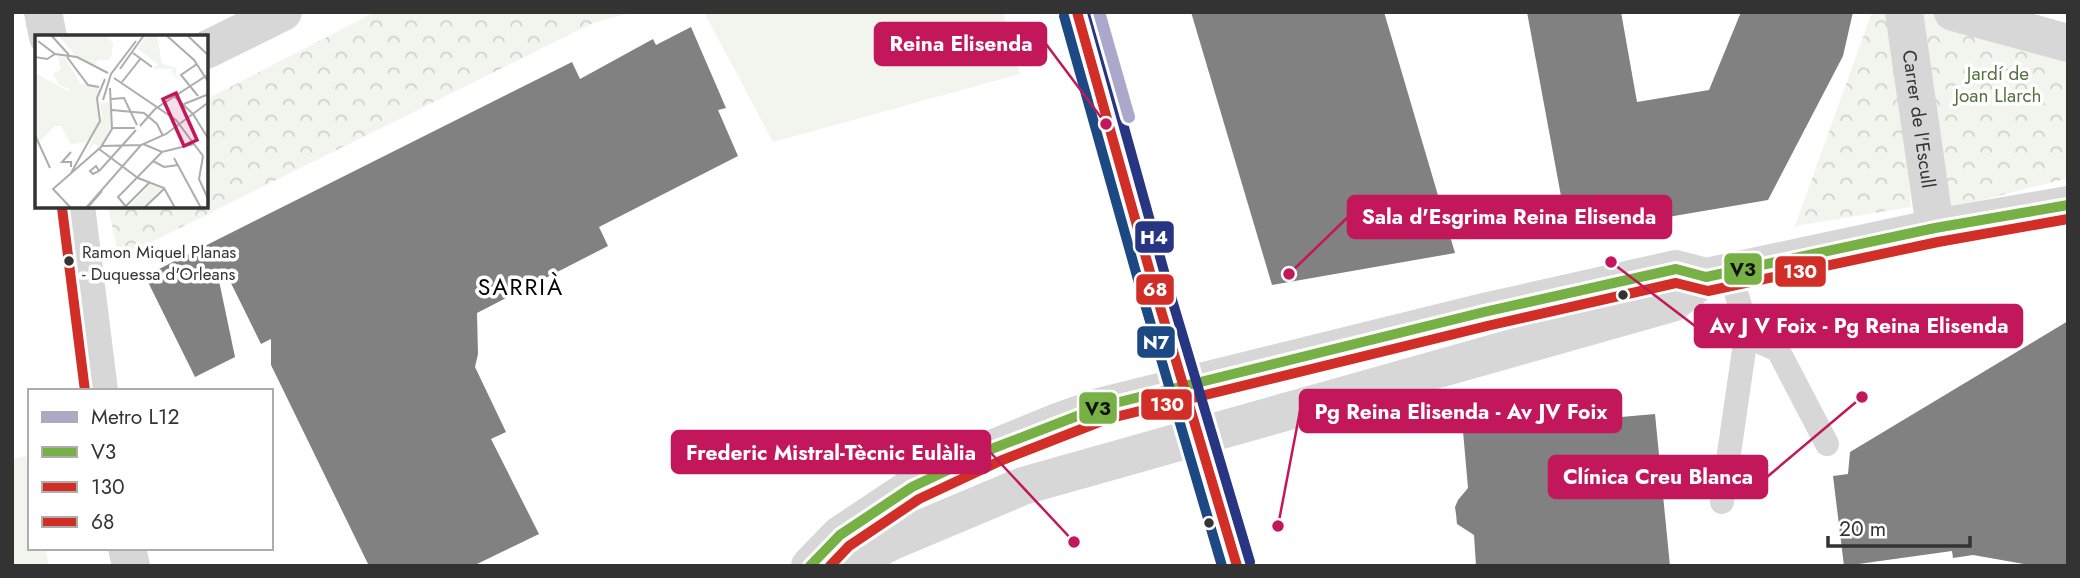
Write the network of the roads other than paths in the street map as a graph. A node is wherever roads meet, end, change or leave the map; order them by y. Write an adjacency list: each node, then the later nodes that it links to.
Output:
1 (43, 12): 6 (street)
2 (1077, 12): 17 (street, bridge)
3 (1904, 12): 11 (street, Carrer de l'Escull)
4 (1953, 12): 7 (street)
5 (273, 15): 8 (street)
6 (48, 35)
7 (2068, 43)
8 (208, 49)
9 (2068, 205): 11 (street)
10 (76, 208): 14 (street)
11 (1935, 228): 12 (street)
12 (1718, 275): 13 (lane); 18 (street); 19 (street)
13 (1746, 336): 15 (lane); 16 (lane)
14 (99, 389)
15 (1827, 444)
16 (1723, 502)
17 (1237, 565)
18 (810, 566)
19 (846, 566)

